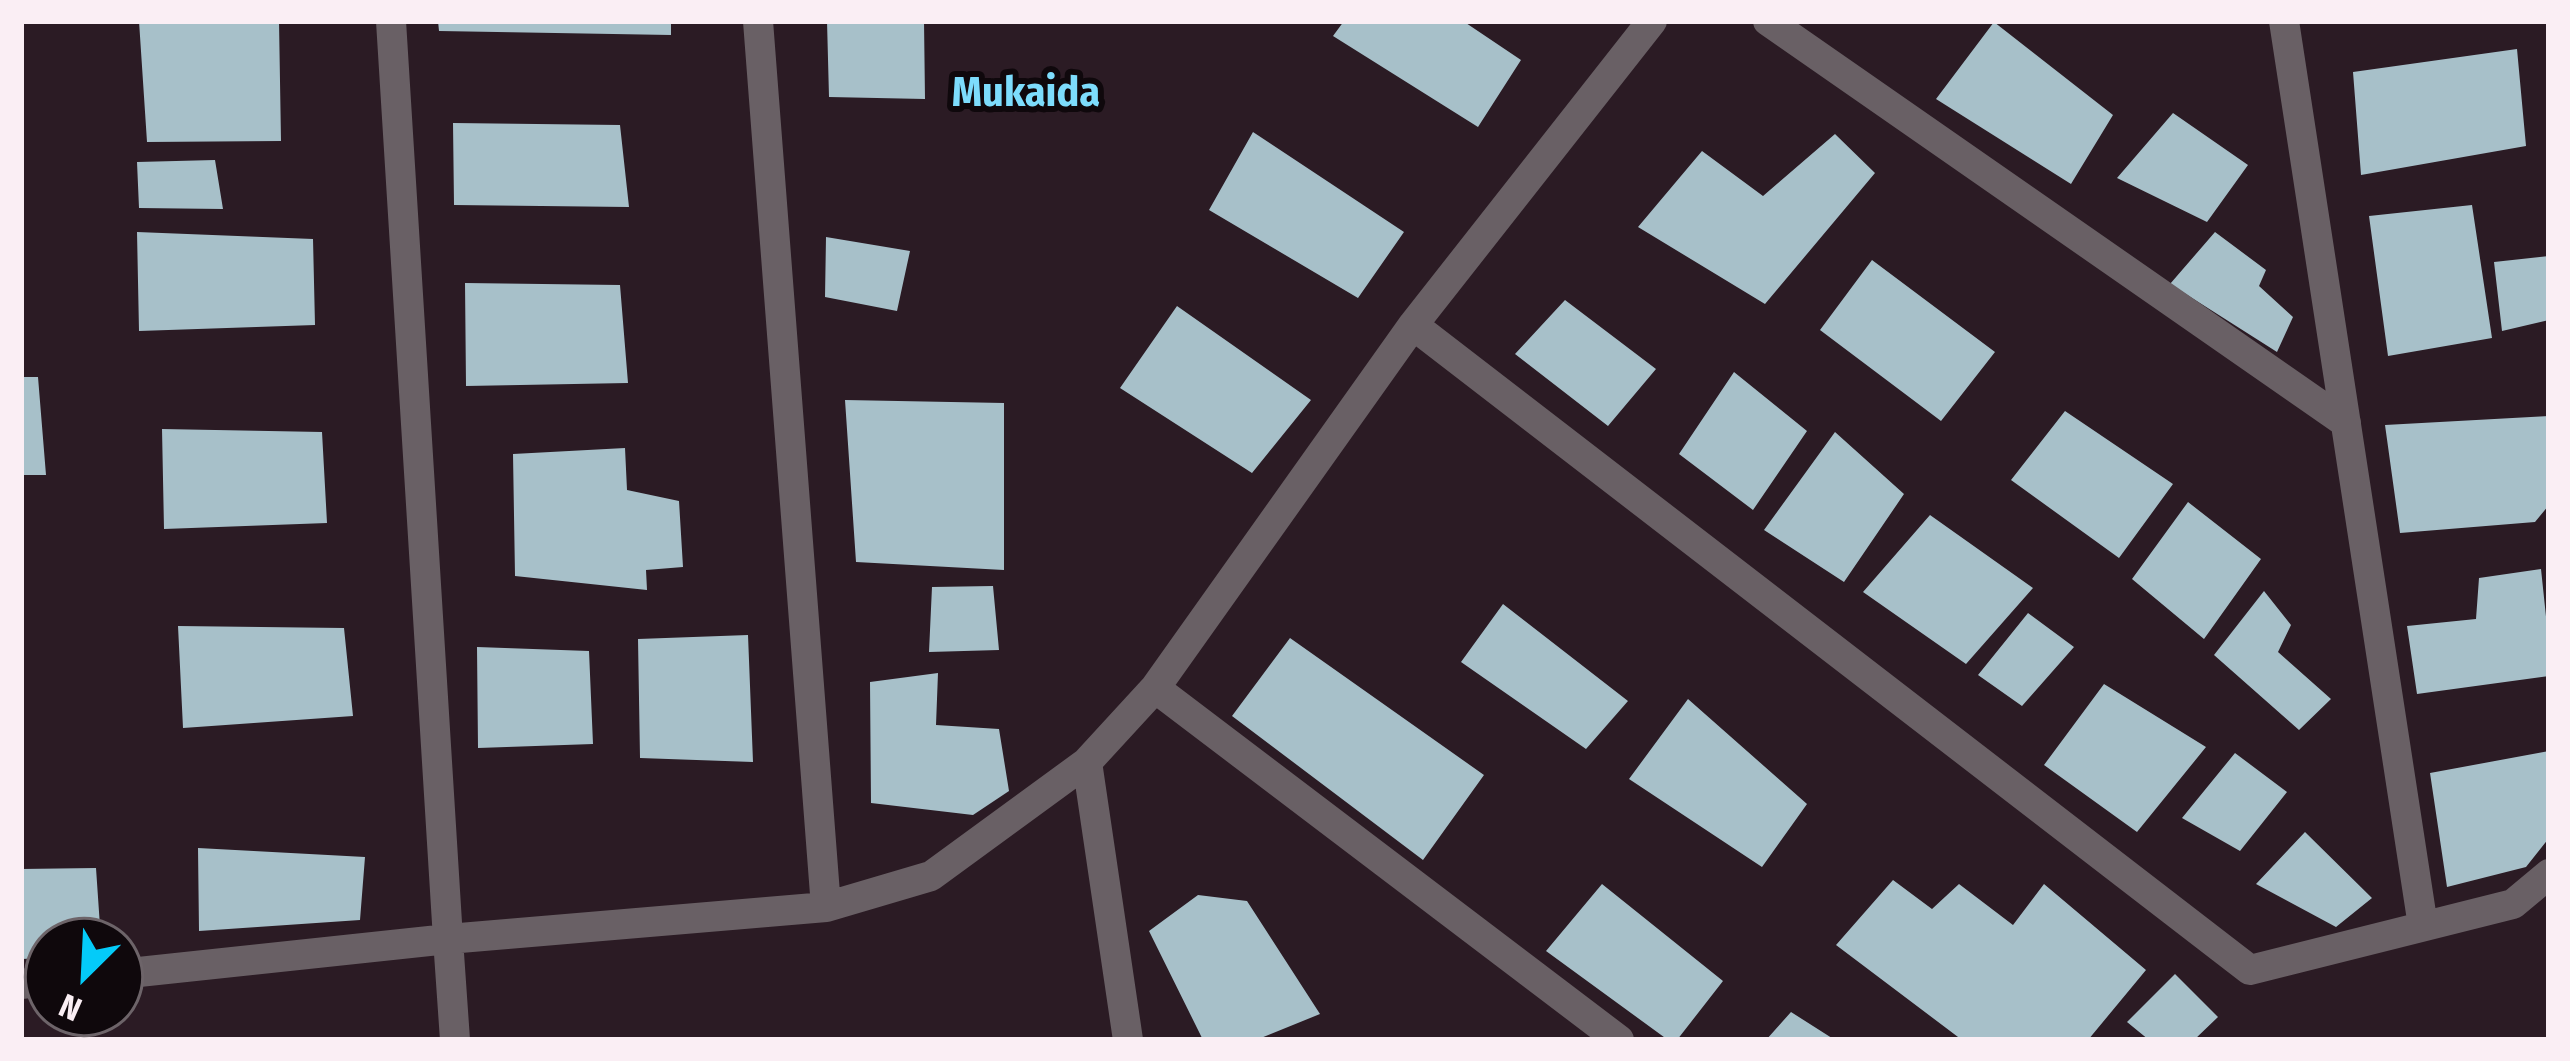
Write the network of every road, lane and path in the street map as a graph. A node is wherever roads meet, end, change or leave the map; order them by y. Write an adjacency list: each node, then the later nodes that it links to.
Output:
1 (392, 21): 13 (street)
2 (758, 21): 11 (street)
3 (1652, 21): 6 (street)
4 (1768, 21): 7 (street)
5 (2284, 21): 7 (street)
6 (1413, 325): 8 (street); 12 (street)
7 (2346, 424): 12 (street)
8 (1155, 688): 9 (street); 17 (street)
9 (1087, 761): 11 (street); 16 (street)
10 (2549, 874): 12 (street)
11 (826, 907): 13 (street)
12 (2422, 926)
13 (448, 939): 14 (street); 15 (street)
14 (144, 971)
15 (455, 1040)
16 (1127, 1040)
17 (1619, 1040)

